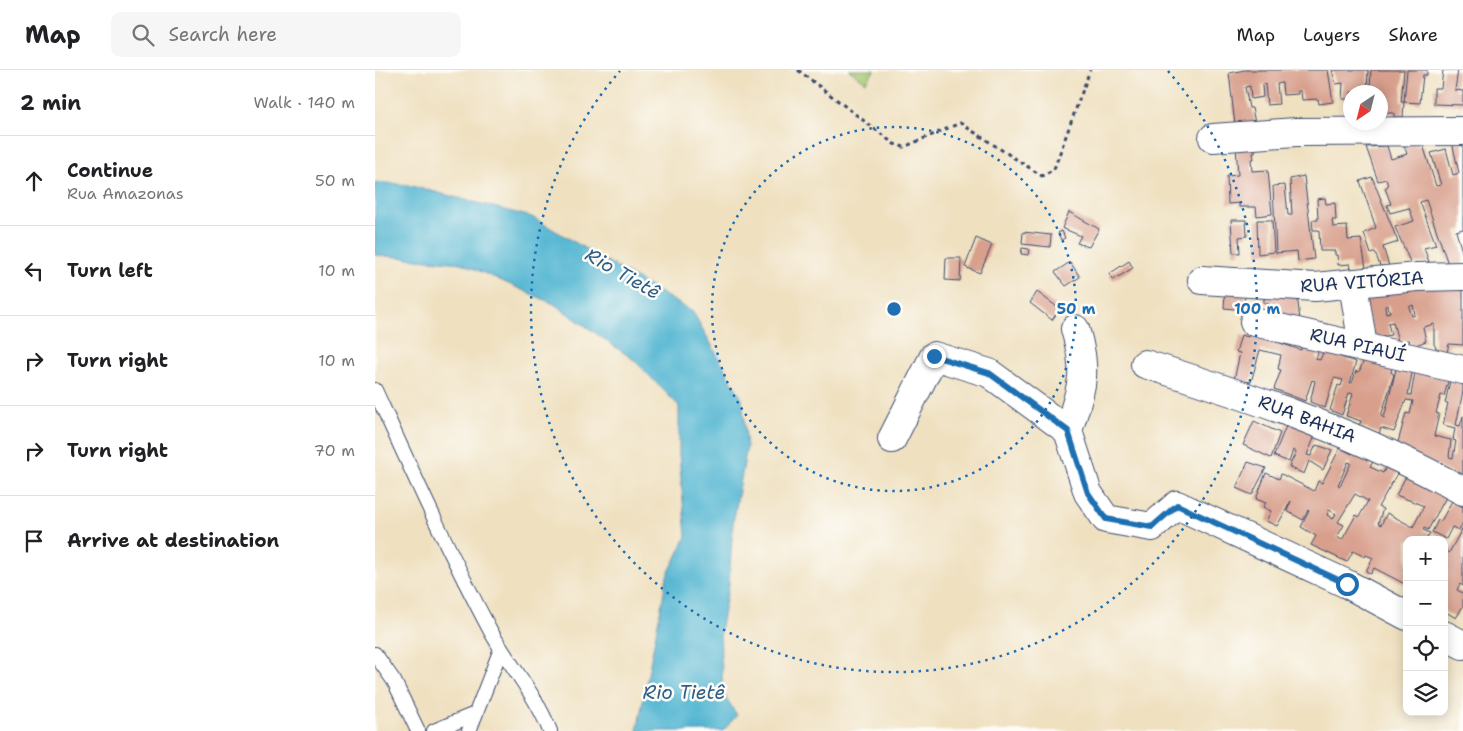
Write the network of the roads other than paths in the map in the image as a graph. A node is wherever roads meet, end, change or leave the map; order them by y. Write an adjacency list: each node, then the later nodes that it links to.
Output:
1 (1463, 132): 2 (street)
2 (1213, 138)
3 (1463, 276): 5 (street, RUA VITÓRIA)
4 (1202, 280): 5 (street, RUA VITÓRIA)
5 (1353, 284): 8 (street)
6 (1253, 322): 8 (street, RUA PIAUÍ)
7 (1075, 330): 12 (street)
8 (1363, 346): 10 (street, RUA PIAUÍ)
9 (1145, 364): 14 (street, RUA BAHIA)
10 (1463, 370)
11 (375, 390): 18 (lane)
12 (1068, 431): 13 (street); 15 (street)
13 (892, 439)
14 (1463, 491)
15 (1403, 614)
16 (1448, 637): 17 (street)
17 (1463, 645)
18 (501, 649): 20 (lane); 24 (lane)
19 (375, 654): 21 (lane)
20 (475, 714): 22 (lane); 23 (lane)
21 (418, 731)
22 (434, 731)
23 (469, 731)
24 (550, 731)

